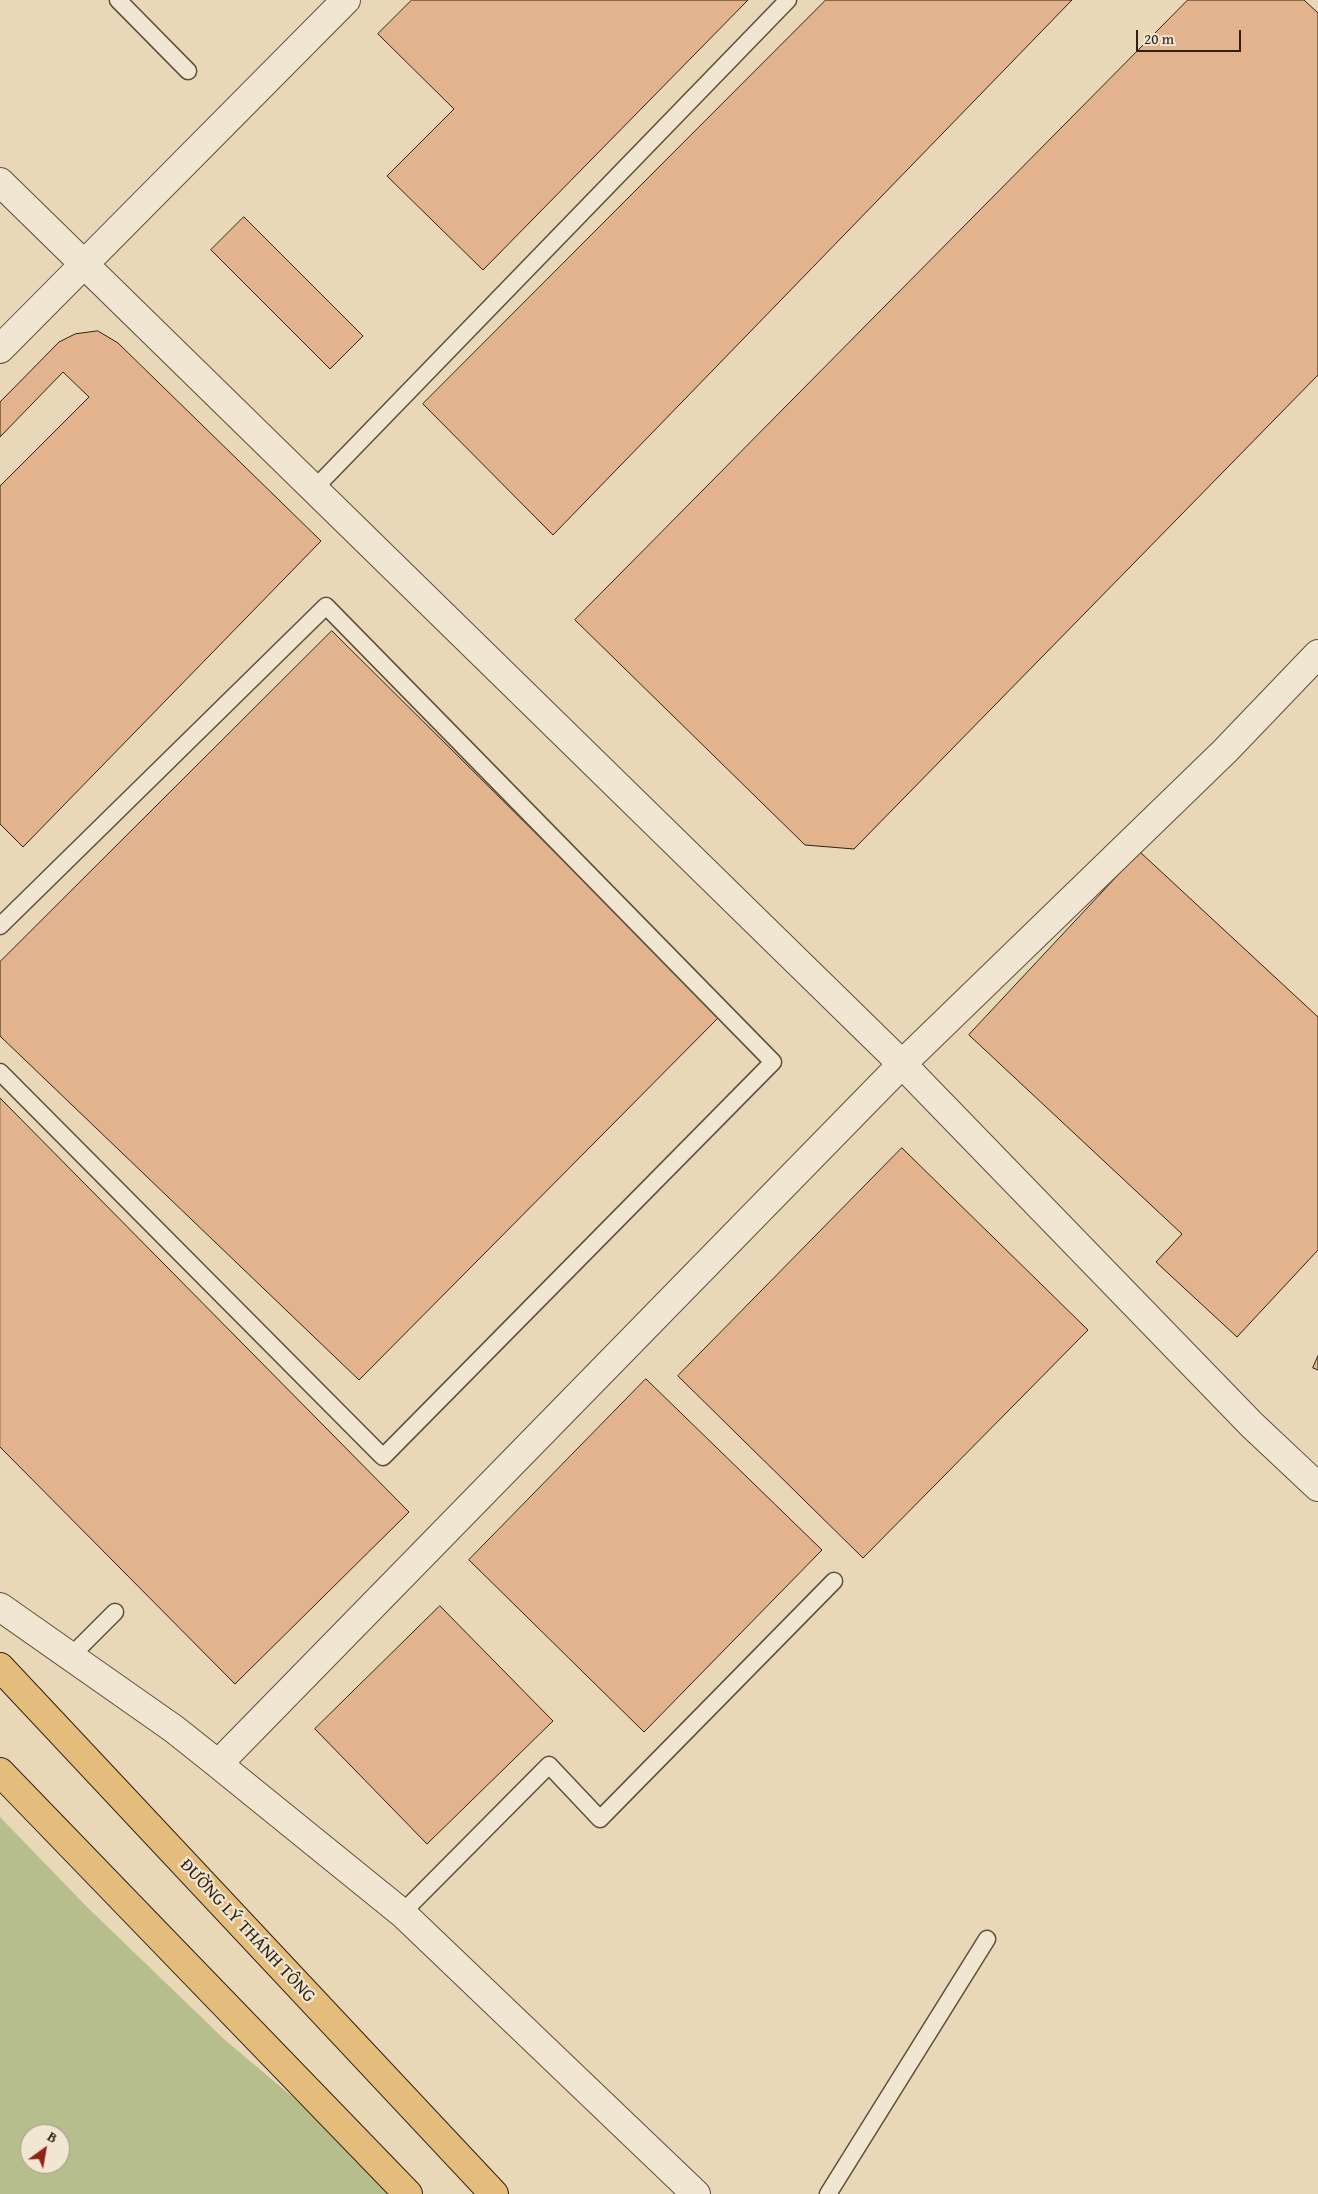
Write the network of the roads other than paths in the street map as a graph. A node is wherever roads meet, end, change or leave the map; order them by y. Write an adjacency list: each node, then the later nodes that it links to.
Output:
1 (118, 0): 4 (lane)
2 (346, 0): 6 (street)
3 (788, 0): 8 (lane)
4 (188, 71)
5 (0, 182): 6 (street)
6 (83, 264): 7 (street); 8 (street)
7 (0, 349)
8 (314, 490): 11 (street)
9 (1318, 654): 11 (street)
10 (0, 926): 12 (lane)
11 (902, 1064): 13 (street); 19 (street)
12 (0, 1072)
13 (1318, 1487)
14 (834, 1581): 21 (lane)
15 (0, 1607): 17 (street)
16 (115, 1612): 17 (lane)
17 (71, 1656): 19 (street)
18 (0, 1667): 24 (main road, ĐƯỜNG LÝ THÁNH TÔNG)
19 (218, 1764): 21 (street)
20 (0, 1772): 23 (main road)
21 (402, 1913): 25 (street)
22 (987, 1939): 26 (lane)
23 (408, 2194)
24 (494, 2194)
25 (696, 2194)
26 (828, 2194)

